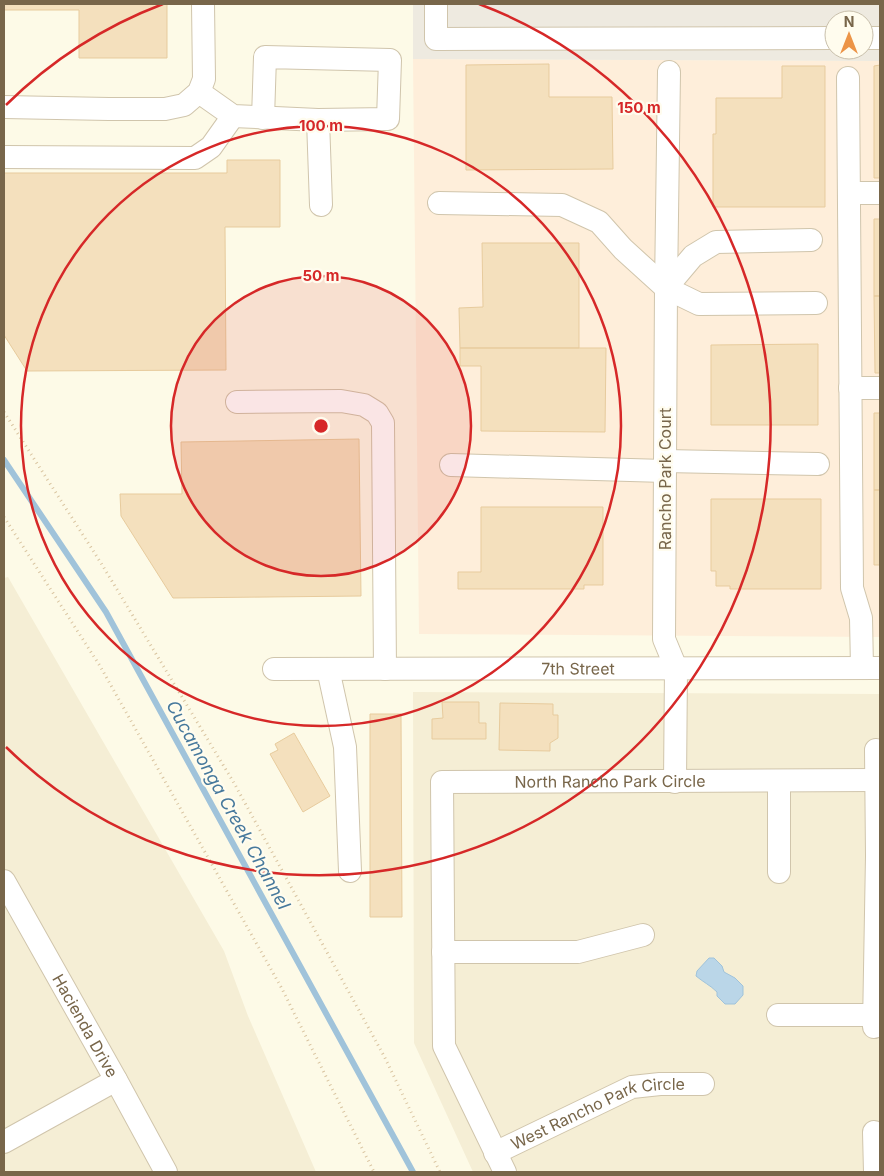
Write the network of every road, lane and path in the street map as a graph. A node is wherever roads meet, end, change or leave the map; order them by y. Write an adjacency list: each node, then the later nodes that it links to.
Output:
1 (203, 4): 6 (street)
2 (436, 4): 3 (street)
3 (824, 38)
4 (669, 72): 17 (street, Rancho Park Court)
5 (848, 78): 12 (street)
6 (199, 92): 7 (street); 8 (street)
7 (4, 107)
8 (232, 116): 9 (street); 11 (street)
9 (263, 118): 10 (street); 10 (street)
10 (318, 120): 15 (street)
11 (4, 157)
12 (849, 193): 13 (street); 19 (street)
13 (880, 193)
14 (439, 203): 17 (street)
15 (322, 205)
16 (811, 240): 17 (street)
17 (666, 288): 18 (street); 25 (street, Rancho Park Court)
18 (816, 303)
19 (850, 388): 20 (street); 28 (street)
20 (880, 388)
21 (237, 402): 31 (street)
22 (4, 412): 51 (path)
23 (818, 464): 25 (street)
24 (451, 465): 25 (street)
25 (665, 466): 27 (street, Rancho Park Court)
26 (4, 517): 50 (path)
27 (676, 668): 28 (street, 7th Street); 31 (street, 7th Street); 36 (street)
28 (871, 668)
29 (274, 669): 30 (street, 7th Street)
30 (328, 669): 31 (street, 7th Street); 38 (street)
31 (385, 669)
32 (876, 750): 33 (street)
33 (876, 780): 34 (street, North Rancho Park Circle); 37 (street)
34 (779, 781): 36 (street, North Rancho Park Circle); 39 (street)
35 (442, 782): 36 (street, North Rancho Park Circle); 42 (street, West Rancho Park Circle)
36 (675, 782)
37 (879, 855): 43 (street)
38 (350, 871)
39 (779, 872)
40 (4, 881): 44 (street, Hacienda Drive)
41 (643, 936): 42 (street)
42 (443, 952): 48 (street, West Rancho Park Circle)
43 (778, 1015)
44 (116, 1080): 47 (street); 49 (street, Hacienda Drive)
45 (703, 1084): 48 (street, West Rancho Park Circle)
46 (874, 1132): 52 (street)
47 (4, 1142)
48 (500, 1163)
49 (166, 1172)
50 (374, 1172)
51 (440, 1172)
52 (875, 1172)

